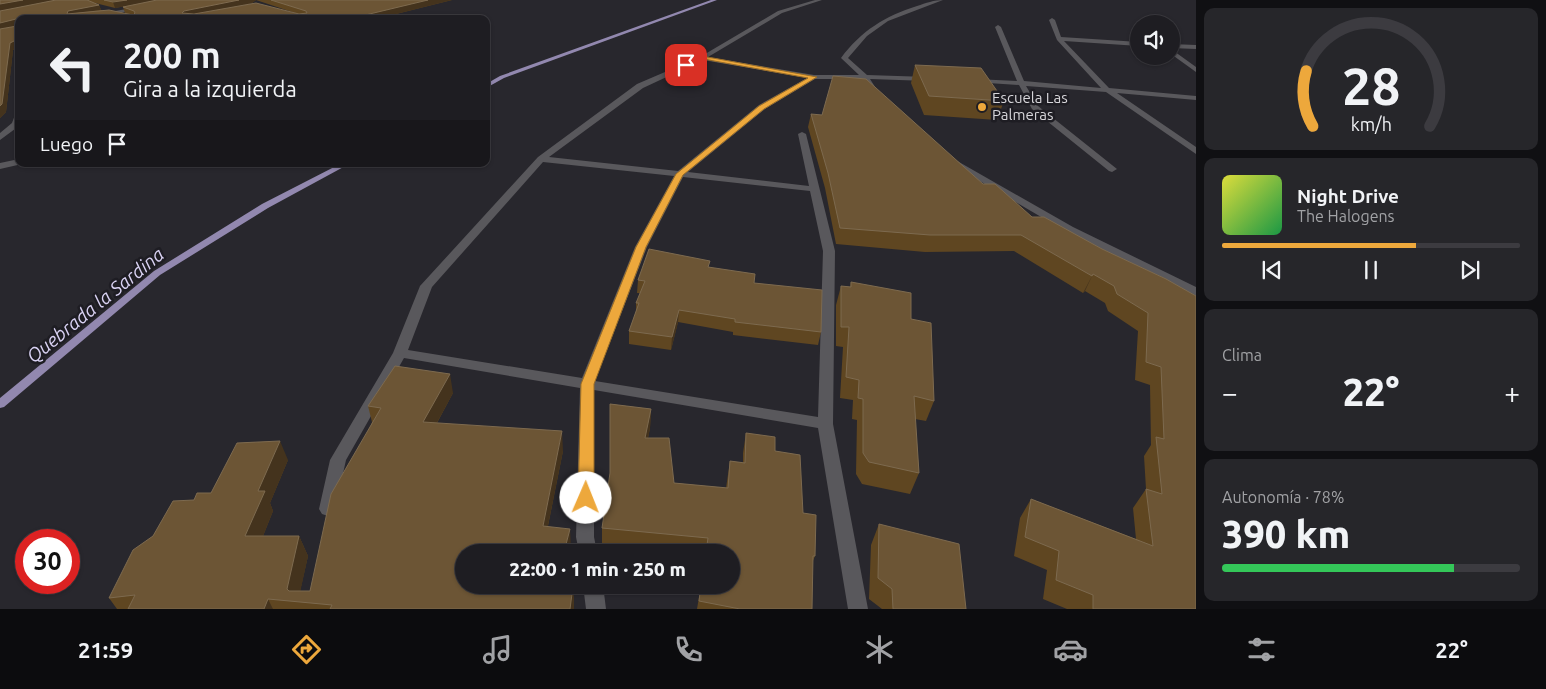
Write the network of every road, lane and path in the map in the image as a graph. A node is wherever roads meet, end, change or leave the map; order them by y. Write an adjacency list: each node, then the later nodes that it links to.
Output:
1 (820, 0): 14 (street)
2 (941, 0): 18 (street)
3 (99, 6): 5 (street)
4 (144, 6): 5 (street)
5 (116, 11): 6 (street); 7 (street)
6 (95, 15)
7 (124, 15)
8 (1052, 20): 10 (street)
9 (998, 27): 21 (street)
10 (1059, 39): 11 (street); 22 (street)
11 (1130, 43)
12 (1180, 46): 13 (street)
13 (1196, 47)
14 (702, 58): 17 (street); 31 (street)
15 (1180, 58): 16 (street)
16 (1196, 70)
17 (814, 77): 18 (street); 35 (street)
18 (865, 77): 19 (street); 24 (street)
19 (934, 80)
20 (963, 81): 21 (street)
21 (1021, 83): 22 (street); 34 (street)
22 (1107, 90): 23 (street); 29 (street)
23 (1196, 98)
24 (881, 99)
25 (15, 125): 28 (street)
26 (802, 134): 36 (street)
27 (15, 136): 28 (street)
28 (0, 138)
29 (1196, 151)
30 (947, 158): 37 (street)
31 (541, 159): 35 (street); 38 (street)
32 (15, 163): 33 (street)
33 (0, 166)
34 (1112, 169)
35 (680, 174): 36 (street); 39 (street)
36 (814, 189): 40 (street)
37 (1196, 292)
38 (400, 352): 39 (street); 41 (street)
39 (587, 384): 40 (street); 42 (street)
40 (825, 424): 45 (street)
41 (325, 525)
42 (587, 544)
43 (594, 594): 44 (street)
44 (596, 609)
45 (858, 609)

